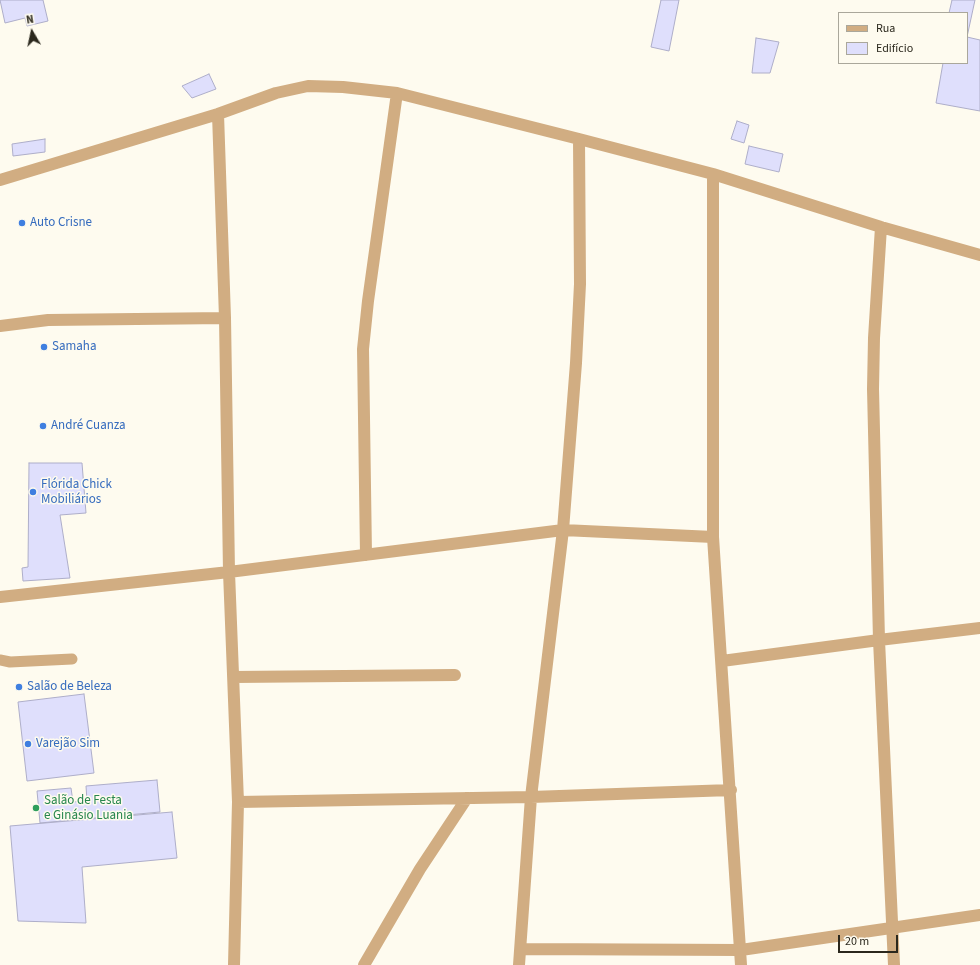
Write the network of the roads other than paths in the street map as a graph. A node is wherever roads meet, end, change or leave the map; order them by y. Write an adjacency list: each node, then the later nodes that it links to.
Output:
1 (397, 93): 2 (street); 3 (street); 12 (street)
2 (218, 114): 5 (street); 8 (street)
3 (580, 138): 4 (street); 10 (street)
4 (714, 174): 6 (street); 11 (street)
5 (0, 180)
6 (881, 227): 7 (street); 16 (street)
7 (980, 255)
8 (225, 318): 9 (street); 13 (street)
9 (0, 326)
10 (563, 530): 11 (street); 12 (street); 23 (street)
11 (713, 538): 19 (street)
12 (366, 555): 13 (street)
13 (229, 572): 14 (street); 21 (street)
14 (0, 597)
15 (980, 628): 16 (street)
16 (879, 640): 19 (street); 27 (street)
17 (72, 659): 18 (lane)
18 (0, 660)
19 (722, 661): 22 (street)
20 (455, 675): 21 (street)
21 (234, 677): 25 (street)
22 (731, 790): 23 (street); 29 (street)
23 (531, 797): 24 (street); 28 (street)
24 (467, 798): 25 (street); 31 (street)
25 (238, 802): 30 (street)
26 (980, 915): 27 (street)
27 (893, 928): 29 (street); 34 (street)
28 (521, 949): 29 (street); 32 (street)
29 (741, 950): 33 (street)
30 (234, 965)
31 (364, 965)
32 (519, 965)
33 (741, 965)
34 (894, 965)

